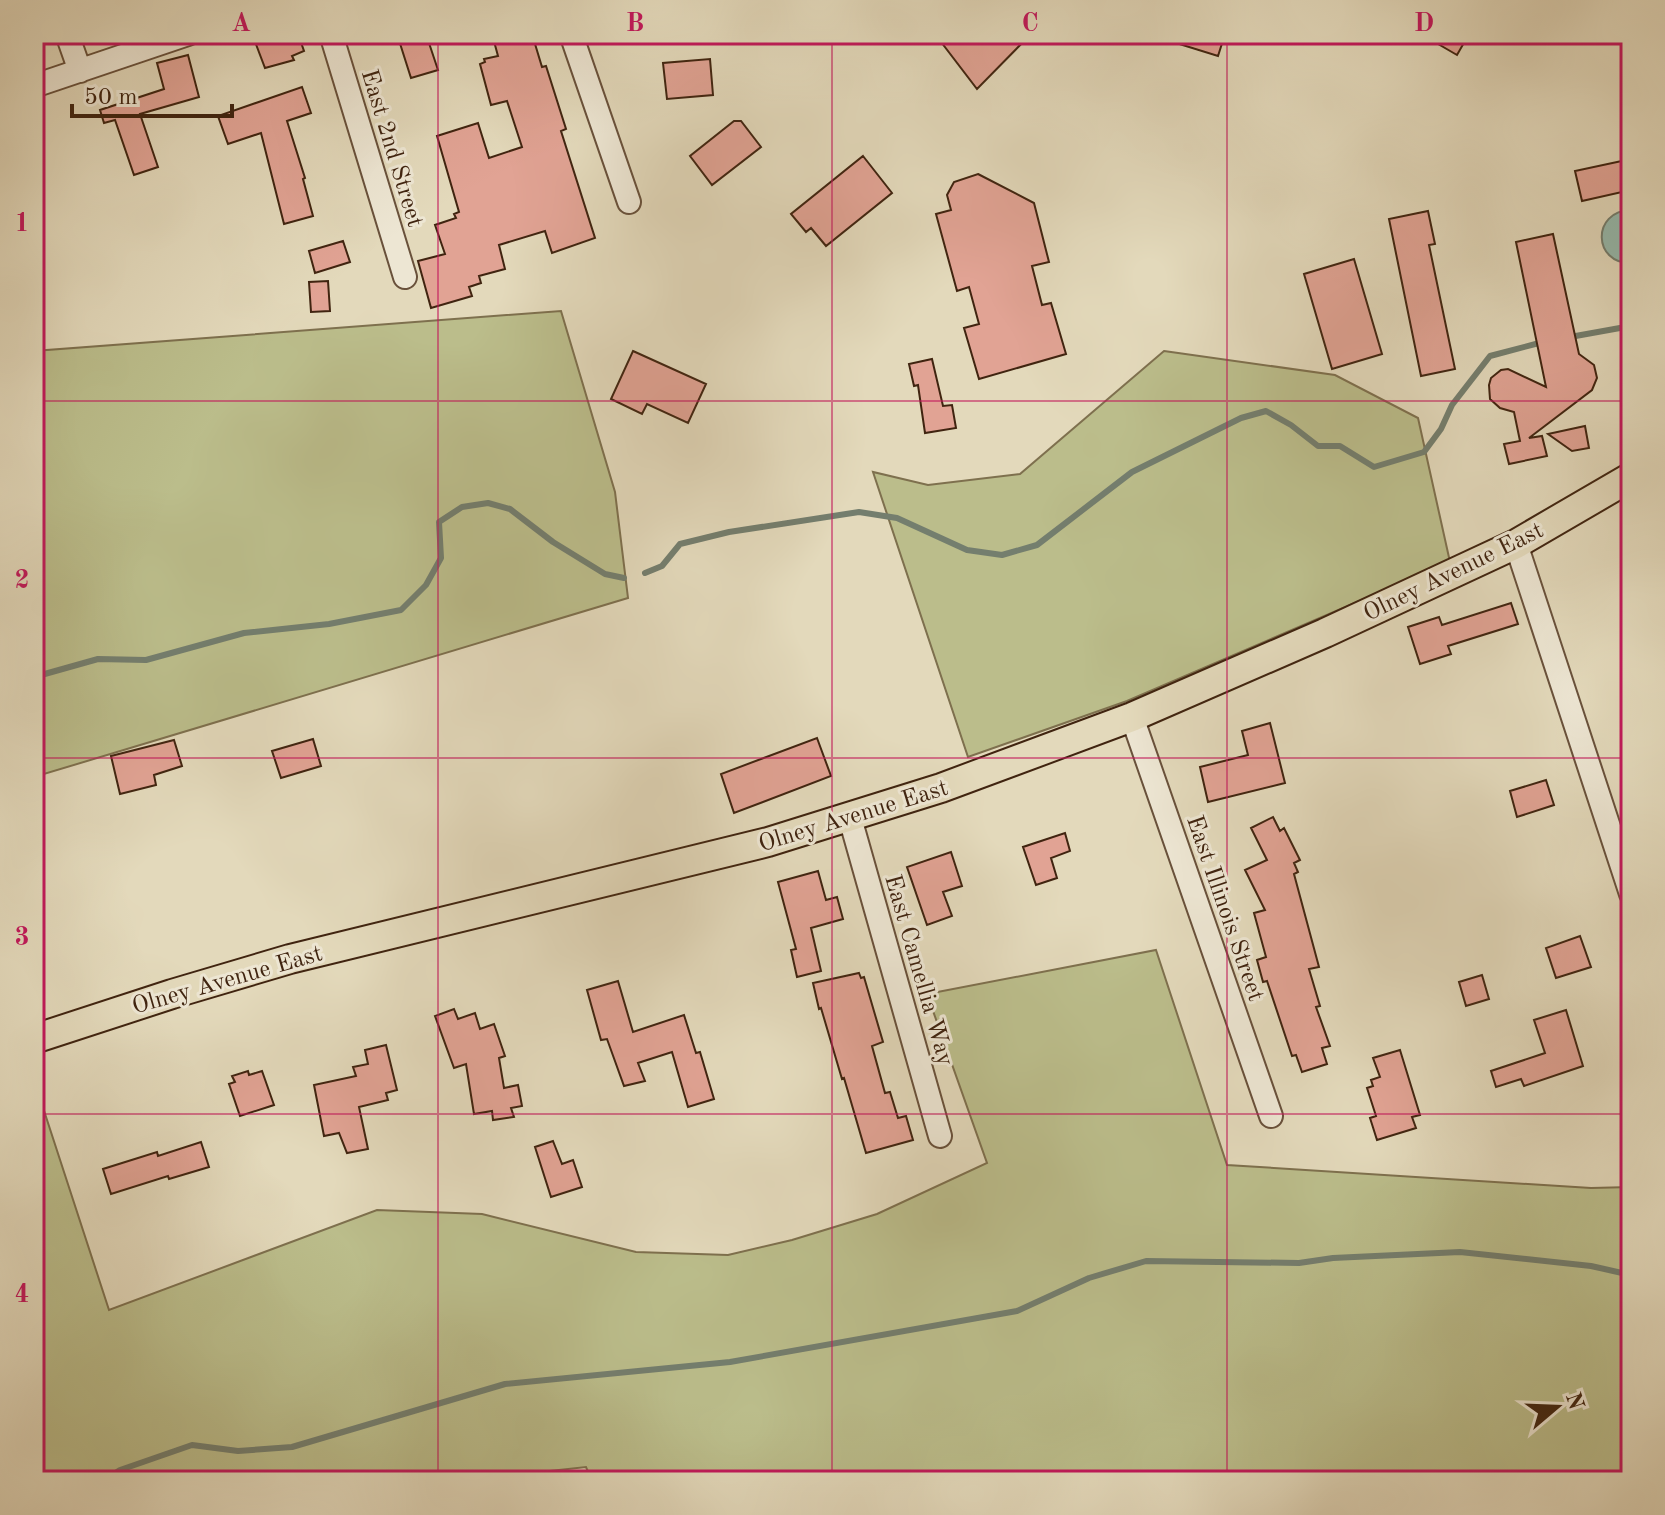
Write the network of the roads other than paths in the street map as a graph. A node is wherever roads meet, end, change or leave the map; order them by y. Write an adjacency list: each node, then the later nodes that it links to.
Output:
1 (67, 34): 5 (street)
2 (188, 34): 5 (street)
3 (331, 34): 8 (street, East 2nd Street)
4 (571, 34): 7 (street)
5 (80, 71): 6 (street)
6 (34, 86)
7 (629, 202)
8 (405, 277)
9 (1631, 477): 10 (main road, Olney Avenue East)
10 (1516, 544): 11 (main road, Olney Avenue East); 13 (street)
11 (1132, 717): 12 (main road, Olney Avenue East); 15 (street, East Illinois Street)
12 (850, 818): 14 (main road, Olney Avenue East); 16 (street, East Camellia Way)
13 (1631, 894)
14 (34, 1039)
15 (1271, 1116)
16 (940, 1136)

